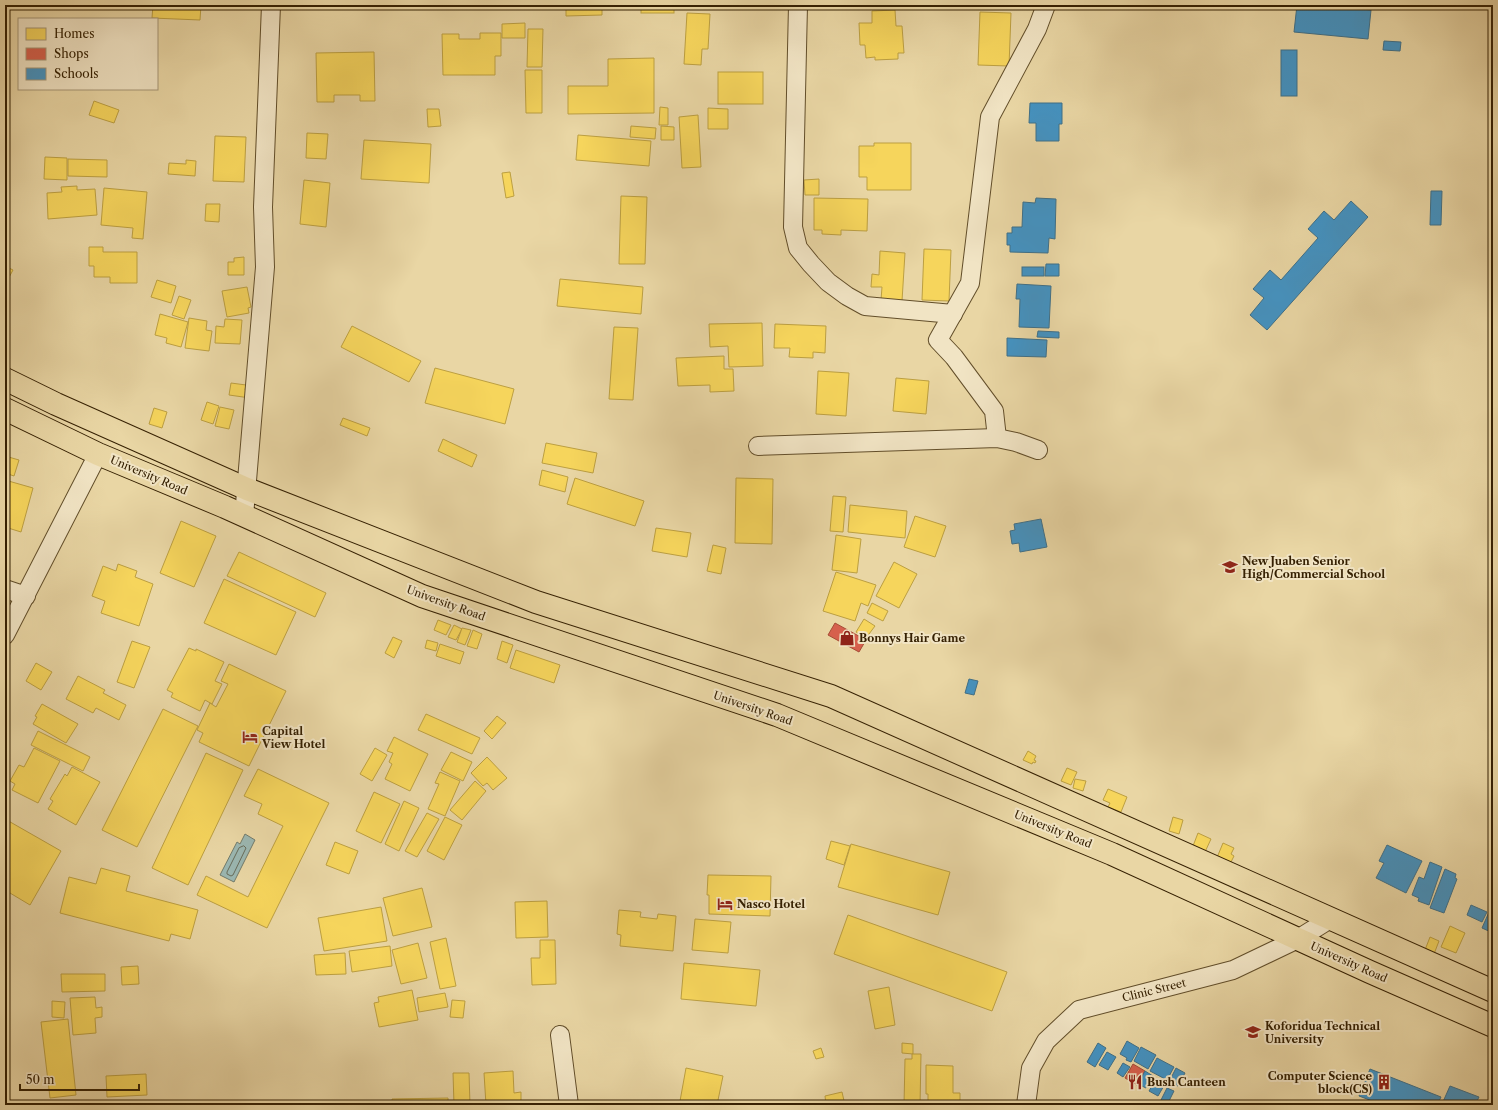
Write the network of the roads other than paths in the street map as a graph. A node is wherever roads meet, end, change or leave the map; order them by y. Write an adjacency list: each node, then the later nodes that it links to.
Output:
1 (271, 5): 12 (street)
2 (798, 5): 4 (street)
3 (1046, 5): 4 (street)
4 (953, 314): 7 (street)
5 (5, 379): 11 (highway)
6 (5, 409): 10 (highway, University Road)
7 (997, 438): 8 (street); 9 (street)
8 (758, 446)
9 (1038, 450)
10 (98, 454): 13 (highway, University Road); 16 (street)
11 (208, 472): 12 (highway); 13 (highway)
12 (247, 489): 14 (street); 18 (highway)
13 (198, 496): 14 (highway, University Road)
14 (244, 516): 19 (highway, University Road)
15 (5, 589): 16 (street)
16 (26, 596): 17 (street)
17 (5, 635)
18 (1330, 919): 19 (street, Clinic Street); 20 (highway)
19 (1298, 939): 21 (highway, University Road); 24 (street, Clinic Street)
20 (1493, 991)
21 (1493, 1026)
22 (560, 1035): 23 (street)
23 (569, 1105)
24 (1026, 1105)

